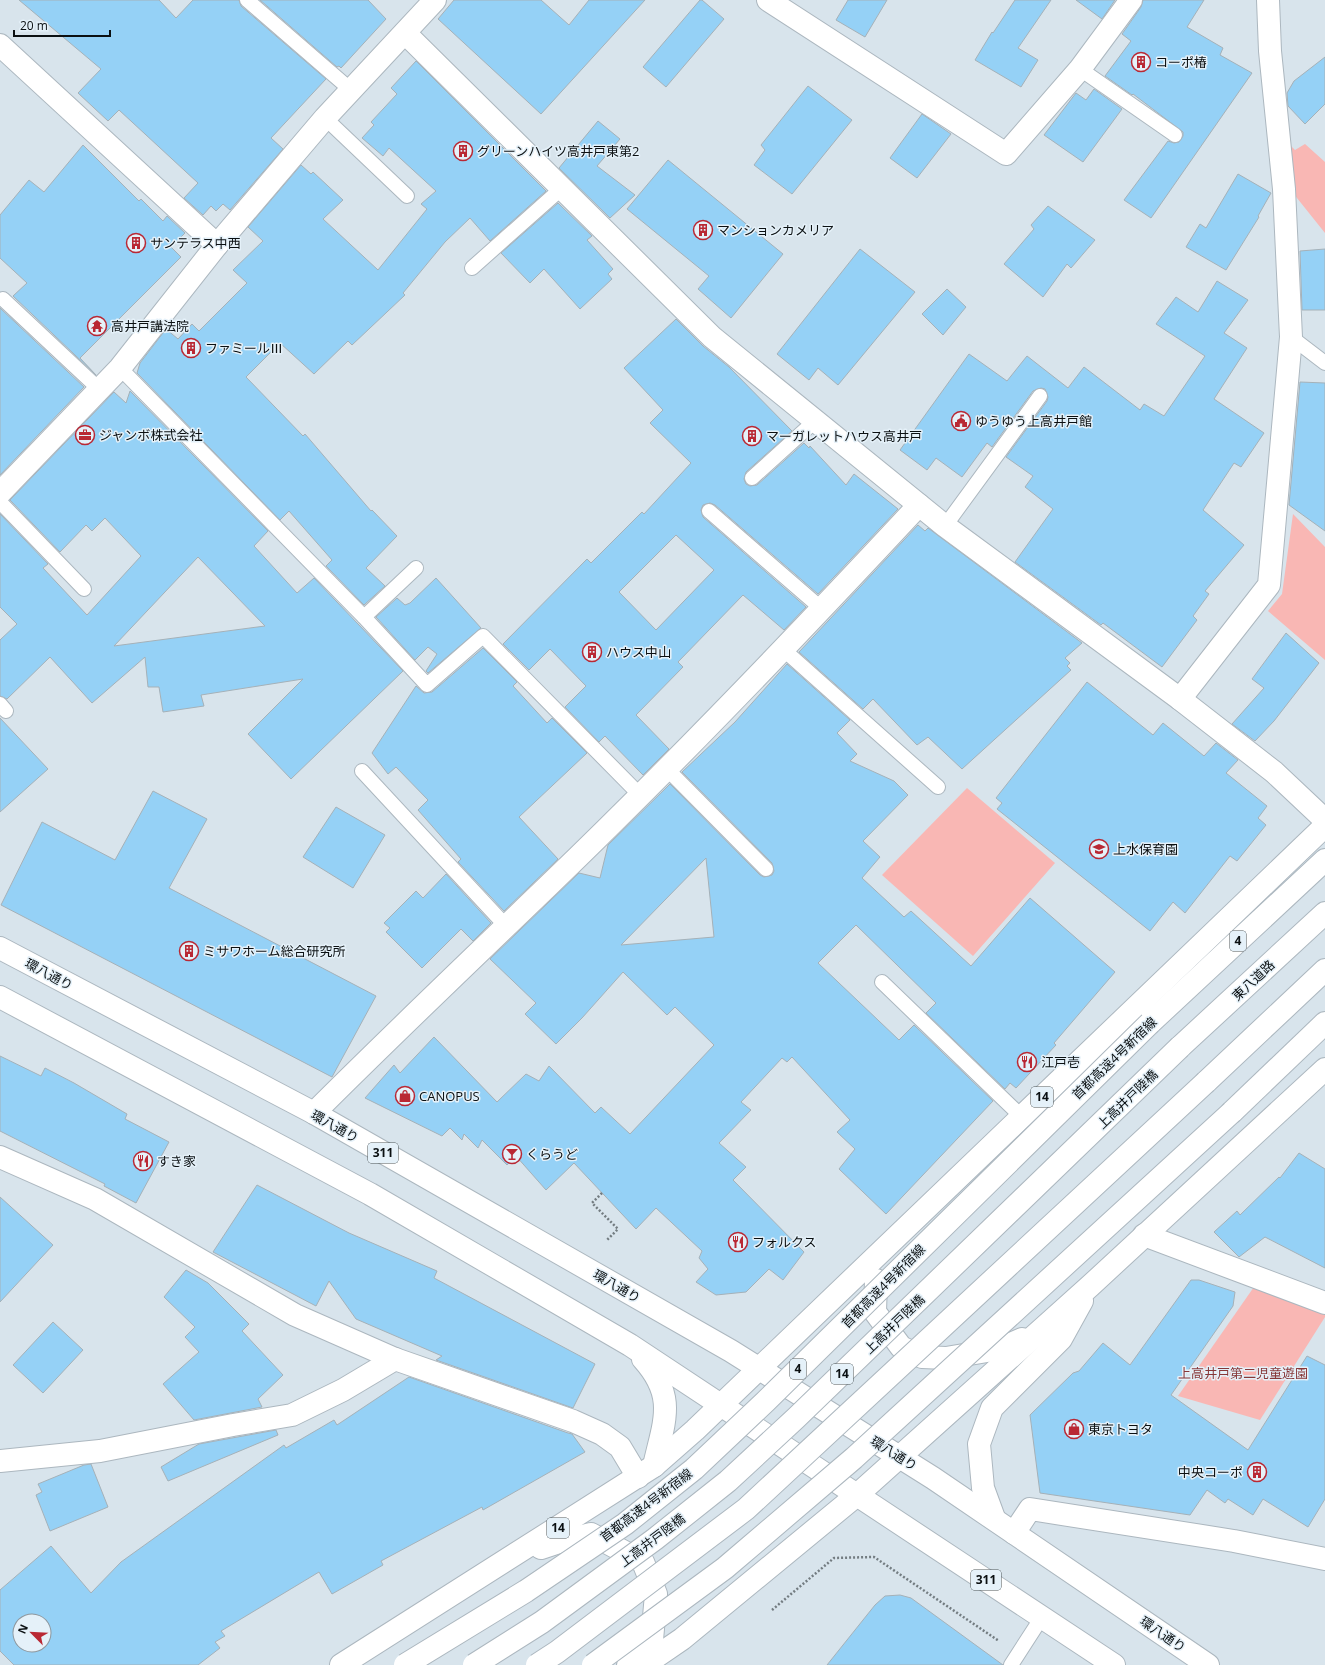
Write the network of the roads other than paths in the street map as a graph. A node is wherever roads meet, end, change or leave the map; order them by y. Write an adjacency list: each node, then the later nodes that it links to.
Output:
1 (247, 0): 9 (lane)
2 (435, 0): 6 (main road)
3 (768, 0): 8 (main road)
4 (1131, 0): 8 (main road)
5 (1268, 0): 18 (main road)
6 (405, 33): 9 (main road); 12 (main road)
7 (0, 45): 15 (main road)
8 (1080, 69): 11 (lane)
9 (350, 90): 10 (main road)
10 (325, 118): 13 (lane); 15 (main road)
11 (1175, 135)
12 (562, 188): 16 (lane); 23 (main road)
13 (407, 196)
14 (594, 199): 23 (main road)
15 (217, 245): 20 (main road)
16 (472, 268)
17 (3, 299): 21 (lane)
18 (1291, 337): 19 (lane); 35 (main road)
19 (1325, 363)
20 (120, 368): 21 (main road); 33 (lane)
21 (99, 389): 25 (main road)
22 (1040, 396): 29 (lane)
23 (822, 417): 24 (lane); 27 (main road)
24 (752, 478)
25 (0, 493)
26 (0, 502): 31 (lane)
27 (920, 505): 29 (main road); 32 (main road)
28 (709, 511): 32 (lane)
29 (946, 526): 35 (main road)
30 (416, 568): 33 (lane)
31 (84, 589)
32 (822, 609): 34 (main road)
33 (364, 617): 39 (lane)
34 (784, 650): 36 (main road); 38 (lane)
35 (1180, 699): 40 (main road)
36 (666, 768): 39 (main road); 43 (lane)
37 (362, 771): 45 (lane)
38 (938, 787)
39 (640, 794): 45 (main road)
40 (1325, 820)
41 (1325, 826): 54 (main road, 14)
42 (1325, 860): 76 (main road, 首都高速4号新宿線 / 4, bridge)
43 (766, 869)
44 (1325, 913): 51 (main road, 東八道路 / 14)
45 (505, 925): 53 (main road)
46 (0, 948): 53 (main road, 環八通り / 311)
47 (1325, 970): 78 (main road, bridge)
48 (882, 982): 54 (lane)
49 (0, 997): 61 (main road, 311)
50 (1325, 1023): 79 (main road, bridge)
51 (1180, 1048): 77 (main road, 上高井戸陸橋 / 14, bridge)
52 (1325, 1069): 56 (main road)
53 (314, 1113): 63 (main road, 環八通り / 311)
54 (1022, 1117): 57 (main road, 14)
55 (0, 1156): 62 (main road)
56 (1144, 1235): 58 (main road); 59 (main road)
57 (896, 1238): 60 (main road); 63 (main road, 14)
58 (1090, 1286): 60 (main road); 69 (main road)
59 (1325, 1303)
60 (1040, 1331): 65 (main road)
61 (630, 1345): 64 (main road, 311); 67 (main road)
62 (395, 1360): 66 (main road); 67 (main road)
63 (759, 1369): 64 (main road, 14); 65 (main road, 環八通り / 311)
64 (721, 1405): 67 (main road, 14); 68 (main road, 311)
65 (900, 1456): 68 (main road); 69 (main road, 環八通り / 311)
66 (0, 1461)
67 (646, 1472): 72 (main road, 14)
68 (858, 1494): 73 (main road, 311); 81 (main road)
69 (994, 1518): 70 (main road, 環八通り / 311)
70 (1014, 1532): 71 (main road); 83 (main road, 環八通り / 311)
71 (1325, 1559)
72 (501, 1564): 75 (main road, 14); 80 (main road)
73 (1042, 1617): 74 (lane); 82 (main road, 311)
74 (1015, 1660)
75 (341, 1665)
76 (405, 1665)
77 (474, 1665)
78 (536, 1665)
79 (593, 1665)
80 (628, 1665)
81 (644, 1665)
82 (1114, 1665)
83 (1208, 1665)

